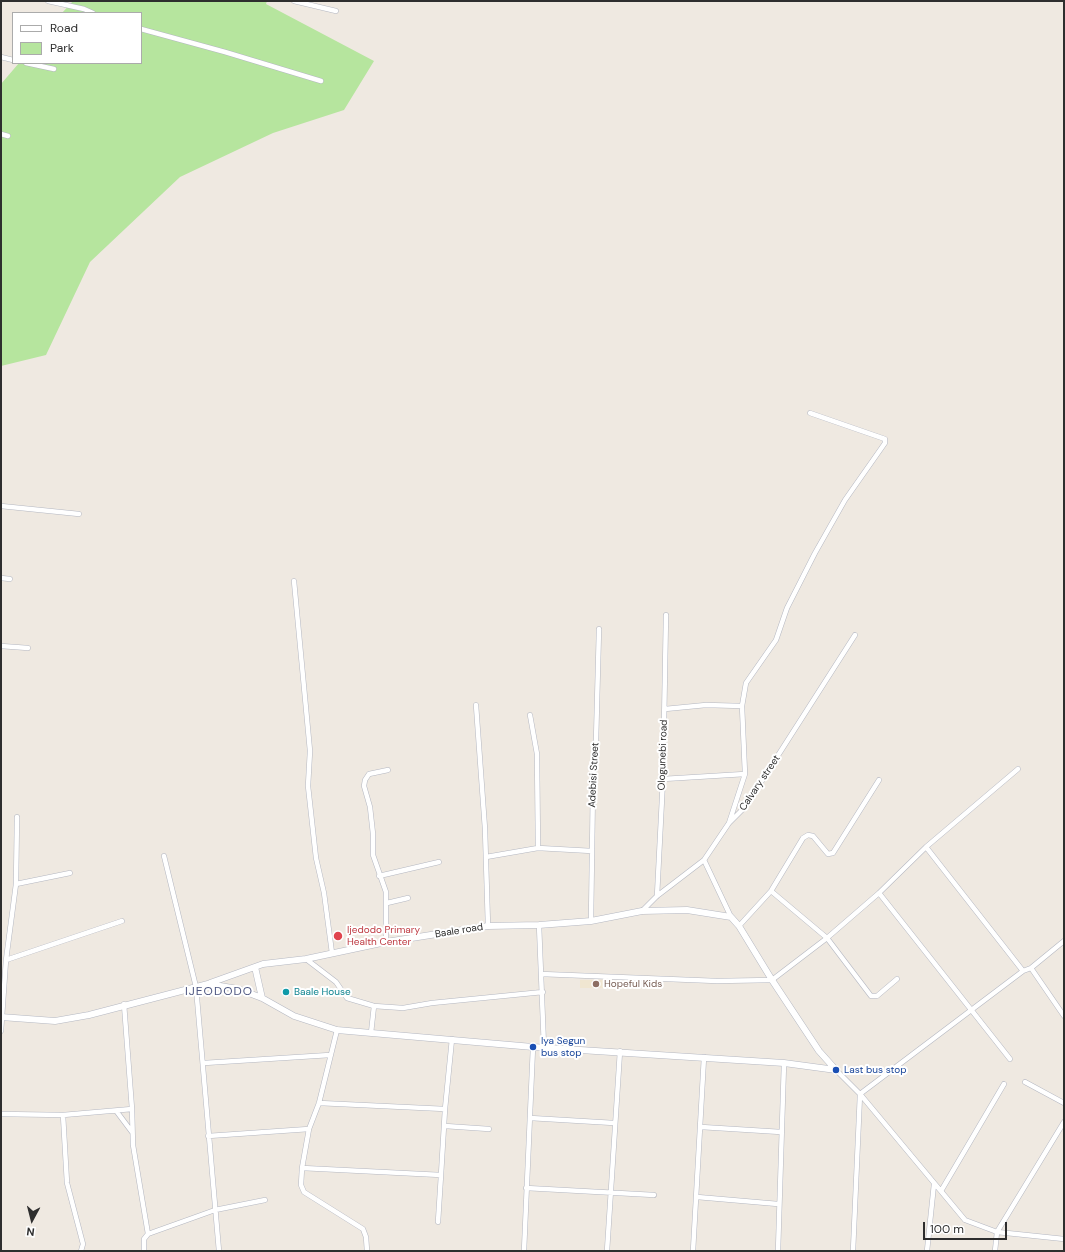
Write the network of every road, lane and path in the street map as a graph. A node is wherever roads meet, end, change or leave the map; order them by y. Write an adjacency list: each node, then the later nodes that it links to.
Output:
1 (48, 1): 4 (street)
2 (294, 1): 3 (street)
3 (336, 11)
4 (91, 12)
5 (142, 29): 10 (street)
6 (1, 57): 7 (street)
7 (12, 60)
8 (31, 64): 9 (street)
9 (54, 69)
10 (322, 81)
11 (1, 134): 12 (street)
12 (8, 136)
13 (810, 413): 25 (street)
14 (1, 506): 15 (street)
15 (79, 514)
16 (1, 578): 17 (street)
17 (10, 579)
18 (294, 581): 60 (street)
19 (666, 615): 26 (street, Ologunebi road)
20 (599, 629): 37 (street, Adebisi Street)
21 (855, 634): 34 (street, Calvary street)
22 (1, 646): 23 (street)
23 (28, 648)
24 (476, 705): 39 (street)
25 (742, 706): 26 (street); 30 (street)
26 (665, 709): 31 (street, Ologunebi road)
27 (530, 715): 36 (street)
28 (1018, 769): 35 (street)
29 (388, 770): 43 (street)
30 (745, 774): 31 (street); 34 (street)
31 (663, 779): 47 (street, Ologunebi road)
32 (879, 780): 45 (street)
33 (17, 817): 44 (street)
34 (729, 823): 40 (street, Calvary street)
35 (926, 847): 46 (street); 65 (street)
36 (538, 848): 37 (street); 39 (street)
37 (592, 851): 53 (street, Adebisi Street)
38 (164, 856): 70 (street)
39 (486, 857): 55 (street)
40 (704, 860): 47 (street, Calvary street); 51 (street)
41 (439, 862): 43 (street)
42 (70, 873): 44 (street)
43 (379, 876): 49 (street)
44 (16, 884): 62 (street)
45 (771, 891): 56 (street); 57 (street)
46 (879, 893): 57 (street); 75 (street)
47 (657, 896): 50 (street, Calvary street)
48 (408, 898): 49 (street)
49 (386, 903): 59 (street)
50 (642, 911): 51 (street, Baale road); 53 (street, Baale road)
51 (731, 917): 56 (street)
52 (122, 921): 62 (street)
53 (591, 921): 54 (street, Baale road)
54 (539, 925): 55 (street, Baale road); 66 (street)
55 (488, 926): 59 (street, Baale road)
56 (739, 926): 68 (street)
57 (827, 938): 67 (street); 68 (street)
58 (1064, 941): 64 (street)
59 (386, 942): 60 (street, Baale road)
60 (332, 953): 61 (street, Baale road)
61 (306, 959): 63 (street, Baale road); 74 (street)
62 (6, 960): 77 (street)
63 (255, 967): 69 (street, Baale road); 72 (street)
64 (1031, 968): 65 (street); 76 (street)
65 (1023, 971): 75 (street)
66 (542, 974): 68 (street); 71 (street)
67 (897, 979)
68 (772, 980): 90 (street)
69 (208, 984): 70 (street, Baale road); 72 (street)
70 (196, 987): 73 (street, Baale road); 88 (street)
71 (543, 992): 74 (street); 83 (street)
72 (262, 998): 78 (street)
73 (124, 1004): 77 (street, Baale road); 96 (street)
74 (374, 1006): 80 (street)
75 (972, 1010): 87 (street); 93 (street)
76 (1064, 1016)
77 (2, 1018): 79 (street)
78 (337, 1030): 80 (street); 85 (street)
79 (1, 1031)
80 (371, 1033): 81 (street)
81 (452, 1039): 82 (street); 97 (street)
82 (533, 1047): 83 (street); 101 (street)
83 (544, 1047): 84 (street)
84 (620, 1051): 86 (street); 103 (street)
85 (330, 1054): 88 (street); 94 (street)
86 (704, 1057): 89 (street); 105 (street)
87 (1010, 1059)
88 (204, 1063): 110 (street)
89 (784, 1063): 90 (street); 109 (street)
90 (836, 1070): 93 (street)
91 (1025, 1082): 95 (street)
92 (1004, 1084): 115 (street)
93 (860, 1094): 113 (street); 134 (street)
94 (318, 1103): 97 (street); 107 (street)
95 (1064, 1103)
96 (132, 1109): 98 (street); 108 (street)
97 (445, 1109): 104 (street)
98 (117, 1112): 100 (street); 108 (street)
99 (1, 1114): 100 (street)
100 (63, 1115): 126 (street)
101 (530, 1118): 103 (street); 114 (street)
102 (1064, 1122): 123 (street)
103 (614, 1123): 116 (street)
104 (445, 1126): 106 (street); 112 (street)
105 (701, 1127): 109 (street); 118 (street)
106 (489, 1129)
107 (310, 1130): 110 (street); 111 (street)
108 (132, 1132): 124 (street)
109 (781, 1132): 120 (street)
110 (208, 1136): 121 (street)
111 (302, 1168): 112 (street); 129 (street)
112 (441, 1176): 122 (street)
113 (934, 1184): 115 (street); 135 (street)
114 (526, 1188): 116 (street); 130 (street)
115 (940, 1191): 123 (street)
116 (610, 1193): 117 (street); 131 (street)
117 (654, 1195)
118 (697, 1197): 120 (street); 132 (street)
119 (265, 1200): 121 (street)
120 (778, 1204): 133 (street)
121 (215, 1210): 124 (street); 128 (street)
122 (438, 1222)
123 (997, 1232): 125 (street); 136 (street)
124 (148, 1234): 127 (street)
125 (1064, 1239)
126 (81, 1251)
127 (144, 1251)
128 (219, 1251)
129 (367, 1251)
130 (524, 1251)
131 (607, 1251)
132 (693, 1251)
133 (778, 1251)
134 (852, 1251)
135 (927, 1251)
136 (995, 1251)

